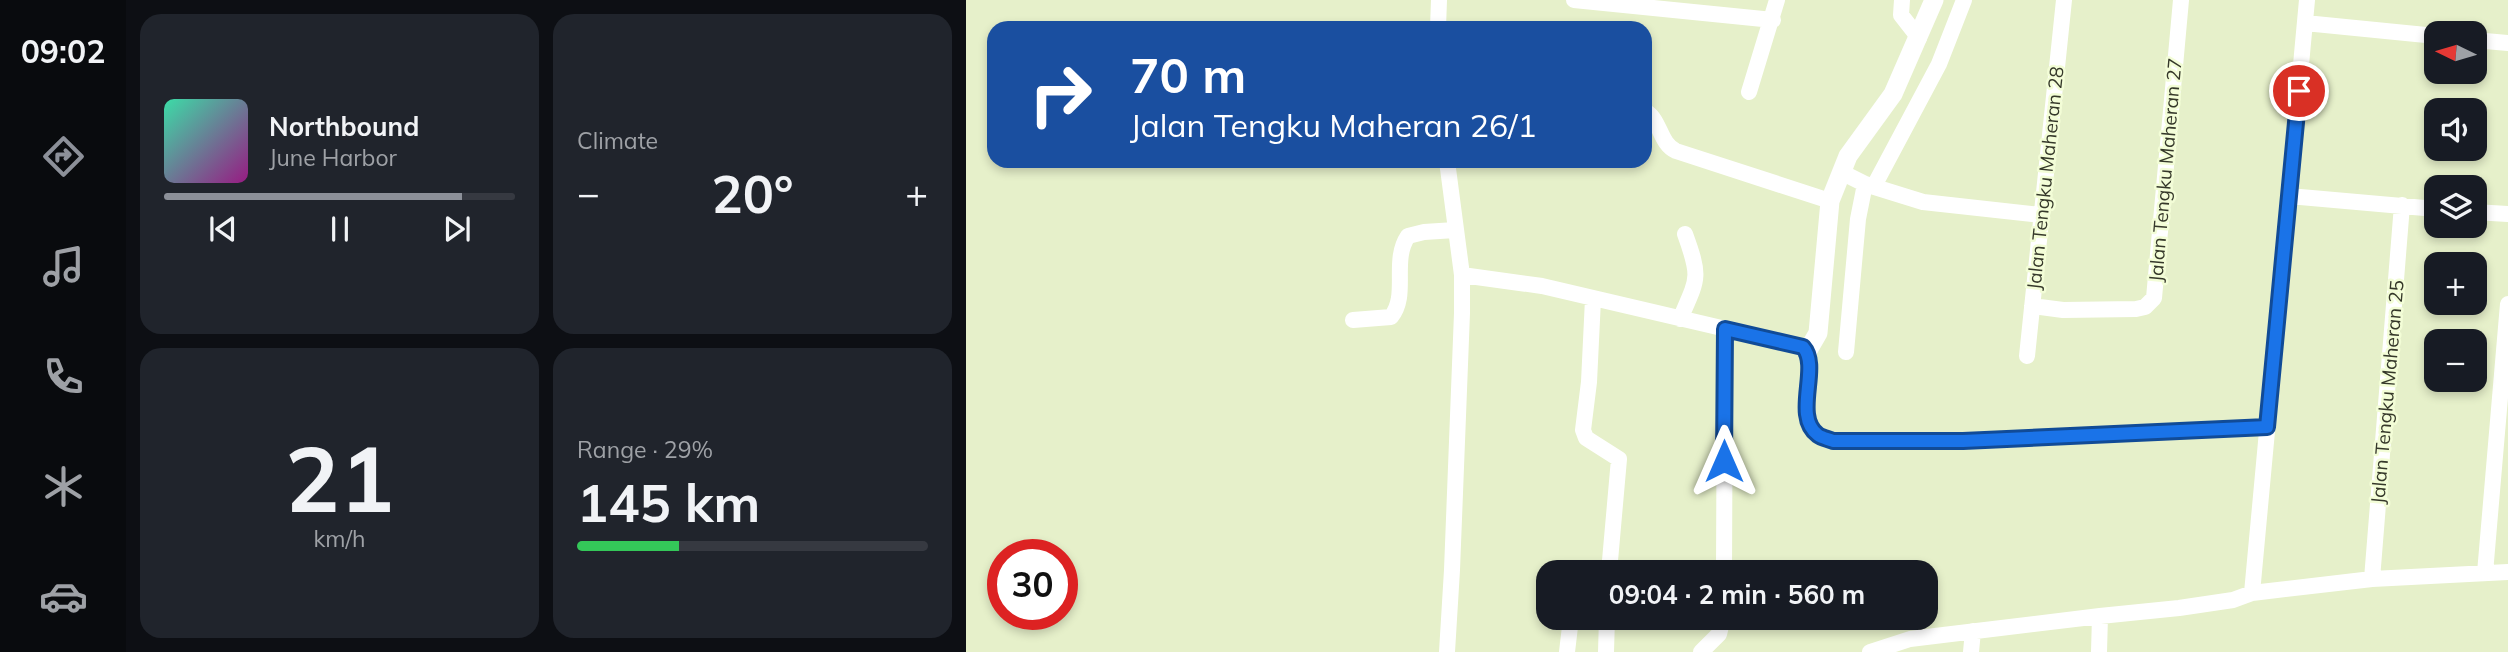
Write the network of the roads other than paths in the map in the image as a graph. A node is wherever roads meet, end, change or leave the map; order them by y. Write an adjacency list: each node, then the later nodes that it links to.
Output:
1 (1439, 0): 12 (street)
2 (1574, 0): 10 (street)
3 (1777, 0): 11 (street)
4 (1902, 0): 15 (street)
5 (1934, 0): 15 (street)
6 (1964, 0): 22 (street)
7 (2064, 0): 29 (street, Jalan Tengku Maheran 28)
8 (2181, 0): 35 (street, Jalan Tengku Maheran 27)
9 (2307, 0): 13 (street)
10 (1657, 5): 11 (street)
11 (1773, 20): 18 (street)
12 (1438, 21)
13 (2305, 23): 14 (street); 23 (street)
14 (2424, 35)
15 (1919, 38): 21 (street)
16 (2487, 41): 17 (street)
17 (2508, 43)
18 (1749, 92)
19 (1652, 116): 24 (street)
20 (1448, 168): 30 (street)
21 (1841, 172): 22 (street); 24 (street)
22 (1869, 185): 29 (street); 40 (street)
23 (2289, 196): 25 (street); 42 (street)
24 (1830, 201): 39 (street)
25 (2402, 205): 26 (street); 47 (street, Jalan Tengku Maheran 25)
26 (2424, 208)
27 (2487, 213): 28 (street)
28 (2508, 214)
29 (2041, 215): 35 (street, Jalan Tengku Maheran 28)
30 (1455, 230): 32 (street); 36 (street)
31 (1685, 234): 37 (street)
32 (1462, 275): 33 (street); 55 (street)
33 (1593, 299): 37 (street); 43 (street)
34 (2508, 304): 46 (street)
35 (2032, 306): 41 (street, Jalan Tengku Maheran 28)
36 (1353, 320)
37 (1680, 320): 38 (street)
38 (1725, 329): 39 (street); 44 (street)
39 (1807, 352): 42 (street)
40 (1846, 352)
41 (2027, 356)
42 (2267, 427): 48 (street)
43 (1610, 560)
44 (1724, 560)
45 (2508, 572): 46 (street)
46 (2485, 573): 47 (street)
47 (2372, 579): 48 (street)
48 (2252, 593): 49 (street)
49 (2100, 616): 53 (street); 61 (street)
50 (1570, 630): 56 (street)
51 (1607, 630): 57 (street)
52 (1720, 630): 58 (street)
53 (1973, 631): 54 (street); 60 (street)
54 (1900, 647): 59 (street)
55 (1447, 652)
56 (1567, 652)
57 (1606, 652)
58 (1701, 652)
59 (1870, 652)
60 (1971, 652)
61 (2099, 652)

